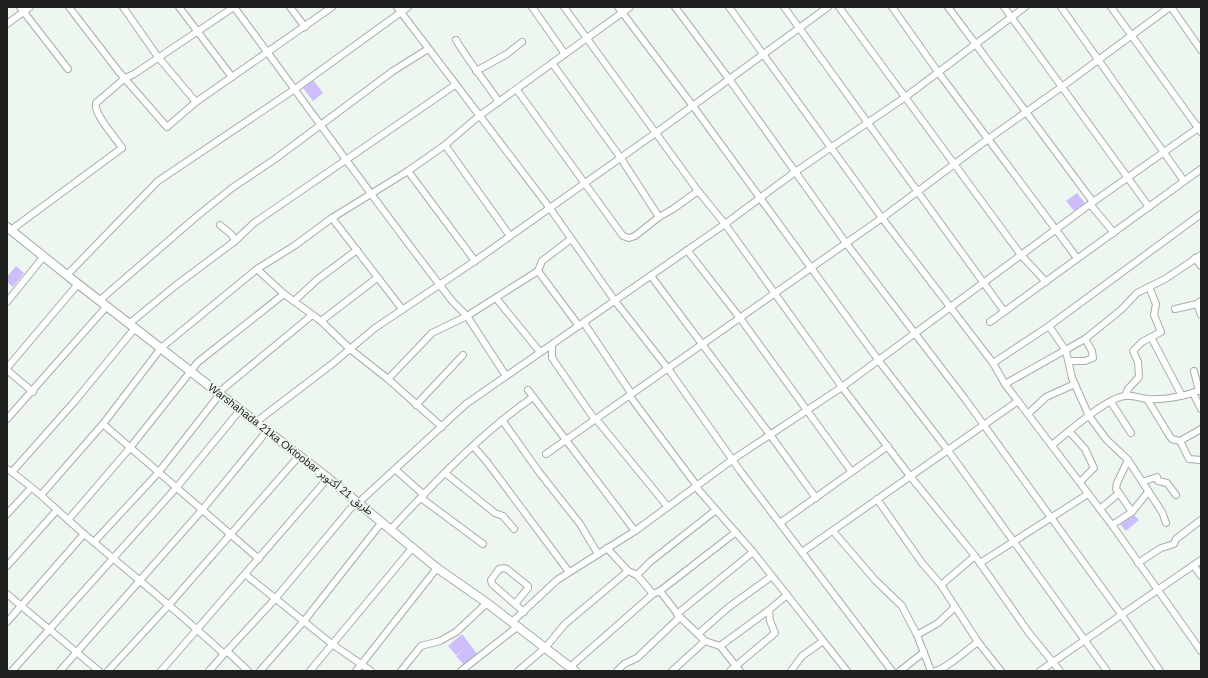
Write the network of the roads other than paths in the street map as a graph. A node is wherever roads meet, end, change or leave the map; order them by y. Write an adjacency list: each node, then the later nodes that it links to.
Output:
1 (30, 7): 25 (street)
2 (69, 7): 50 (street)
3 (123, 7): 43 (street)
4 (179, 7): 32 (street)
5 (234, 7): 32 (street); 40 (street)
6 (290, 7): 30 (street)
7 (332, 7): 30 (street)
8 (408, 7): 26 (street)
9 (532, 7): 41 (street)
10 (564, 7): 34 (street)
11 (618, 7): 27 (street)
12 (630, 7): 27 (street)
13 (675, 7): 51 (street)
14 (728, 7): 42 (street)
15 (784, 7): 31 (street)
16 (828, 7): 31 (street)
17 (839, 7): 56 (street)
18 (892, 7): 48 (street)
19 (948, 7): 37 (street)
20 (1004, 7): 28 (street)
21 (1026, 7): 28 (street)
22 (1061, 7): 44 (street)
23 (1111, 7): 33 (street)
24 (1170, 7): 33 (street); 39 (street)
25 (22, 9): 29 (street); 46 (street)
26 (399, 10): 38 (street); 54 (street)
27 (622, 13): 34 (street); 59 (street)
28 (1011, 17): 37 (street); 53 (street)
29 (7, 24)
30 (305, 27): 40 (street)
31 (800, 28): 42 (street); 62 (street)
32 (197, 31): 43 (street); 49 (street)
33 (1132, 35): 44 (street); 64 (street)
34 (588, 39): 41 (street); 65 (street)
35 (456, 40): 47 (street)
36 (522, 42): 47 (street)
37 (975, 44): 48 (street); 60 (street)
38 (428, 49): 52 (street); 63 (street)
39 (1201, 50)
40 (268, 52): 49 (street); 54 (street)
41 (565, 54): 45 (street)
42 (764, 55): 51 (street); 68 (street)
43 (158, 57): 50 (street); 57 (street)
44 (1099, 60): 53 (street); 69 (street)
45 (552, 63): 55 (street); 70 (street)
46 (68, 69)
47 (476, 71): 58 (street)
48 (938, 72): 56 (street); 66 (street)
49 (232, 77): 57 (street)
50 (125, 78): 57 (street); 92 (street)
51 (729, 79): 59 (street); 75 (street)
52 (455, 85): 61 (street); 71 (street)
53 (1063, 86): 60 (street); 76 (street)
54 (295, 89): 63 (street); 110 (street)
55 (517, 90): 58 (street); 78 (street)
56 (904, 98): 62 (street); 72 (street)
57 (196, 102)
58 (499, 102): 61 (street)
59 (693, 106): 65 (street); 82 (street)
60 (1025, 113): 66 (street); 83 (street)
61 (479, 116): 67 (street); 85 (street)
62 (867, 122): 68 (street); 80 (street)
63 (321, 124): 71 (street); 125 (street)
64 (1200, 129): 69 (street)
65 (657, 132): 70 (street); 79 (street)
66 (988, 139): 72 (street); 93 (street)
67 (444, 145): 74 (street); 95 (street)
68 (832, 146): 75 (street); 89 (street)
69 (1164, 151): 76 (street); 77 (street)
70 (620, 158): 78 (street); 87 (street)
71 (346, 160): 81 (street); 97 (street)
72 (954, 164): 80 (street); 102 (street)
73 (1201, 169): 77 (street)
74 (408, 171): 81 (street); 105 (street)
75 (795, 172): 82 (street); 98 (street)
76 (1127, 177): 83 (street); 84 (street)
77 (1184, 181): 84 (street)
78 (584, 182): 85 (street); 87 (street)
79 (698, 191): 87 (street); 90 (street)
80 (918, 191): 89 (street); 114 (street)
81 (370, 194): 88 (street); 116 (street)
82 (760, 199): 90 (street); 107 (street)
83 (1091, 203): 93 (street); 94 (street)
84 (1149, 207): 94 (street)
85 (549, 208): 95 (street); 96 (street)
86 (1201, 214): 138 (street)
87 (659, 217)
88 (332, 218): 99 (street); 108 (street)
89 (882, 218): 98 (street); 126 (street)
90 (725, 224): 100 (street); 118 (street)
91 (220, 225): 97 (street)
92 (9, 228): 101 (main road, Warshahada 21ka Oktoobar طريق 21 أكتوبر)
93 (1056, 230): 102 (street); 104 (street)
94 (1114, 233): 104 (street)
95 (510, 236): 105 (street)
96 (571, 239): 109 (street); 121 (street)
97 (235, 241): 137 (street)
98 (846, 243): 107 (street); 139 (street)
99 (357, 250): 112 (street); 123 (street)
100 (688, 250): 111 (street); 133 (street)
101 (44, 256): 110 (main road, Warshahada 21ka Oktoobar طريق 21 أكتوبر); 122 (street)
102 (1021, 256): 113 (street); 114 (street)
103 (1198, 257): 106 (street); 117 (street)
104 (1077, 258): 113 (street)
105 (475, 261): 116 (street)
106 (1201, 266)
107 (811, 267): 118 (street); 149 (street)
108 (257, 269): 119 (street); 144 (street)
109 (538, 270): 120 (street); 136 (street)
110 (67, 275): 115 (main road, Warshahada 21ka Oktoobar طريق 21 أكتوبر)
111 (651, 276): 121 (street); 142 (street)
112 (377, 278): 127 (street); 134 (street)
113 (1046, 282): 129 (street)
114 (984, 283): 126 (street); 129 (street)
115 (78, 284): 125 (main road, Warshahada 21ka Oktoobar طريق 21 أكتوبر); 152 (street)
116 (439, 284): 127 (street); 132 (street)
117 (1149, 287): 140 (street); 141 (street)
118 (775, 292): 133 (street); 160 (street)
119 (284, 294): 123 (street); 153 (street)
120 (496, 298): 132 (street); 147 (street)
121 (615, 301): 136 (street); 154 (street)
122 (7, 302)
123 (294, 302): 131 (street)
124 (1199, 302): 128 (street); 130 (street)
125 (104, 303): 137 (main road, Warshahada 21ka Oktoobar طريق 21 أكتوبر); 163 (street)
126 (949, 308): 139 (street); 151 (street)
127 (402, 309): 145 (street)
128 (1175, 310)
129 (1004, 311): 135 (street)
130 (1201, 315)
131 (311, 316): 134 (street); 164 (street)
132 (466, 316): 156 (street); 157 (street)
133 (740, 318): 142 (street); 175 (street)
134 (321, 321): 145 (street)
135 (990, 322)
136 (581, 325): 143 (street); 165 (street)
137 (133, 326): 144 (main road, Warshahada 21ka Oktoobar طريق 21 أكتوبر); 203 (street)
138 (1049, 326): 146 (street); 151 (street)
139 (915, 335): 149 (street); 183 (street)
140 (1151, 337): 166 (street); 167 (street)
141 (1085, 340): 146 (street); 150 (street)
142 (703, 344): 154 (street); 189 (street)
143 (552, 345): 147 (street); 180 (street)
144 (161, 348): 153 (main road, Warshahada 21ka Oktoobar طريق 21 أكتوبر); 182 (street)
145 (350, 349): 157 (street); 181 (street)
146 (1066, 351): 150 (street); 158 (street)
147 (540, 352): 156 (street)
148 (463, 355): 172 (street)
149 (879, 361): 160 (street); 196 (street)
150 (1069, 361): 159 (street)
151 (994, 363): 158 (street)
152 (7, 369): 163 (street)
153 (190, 370): 164 (main road, Warshahada 21ka Oktoobar طريق 21 أكتوبر); 195 (street)
154 (669, 370): 165 (street); 199 (street)
155 (1194, 371): 162 (street)
156 (506, 376): 184 (street)
157 (388, 379): 172 (street)
158 (1006, 384): 170 (street)
159 (1075, 384): 176 (street); 177 (street)
160 (842, 387): 175 (street); 193 (street)
161 (528, 390): 168 (street)
162 (1198, 391): 167 (street); 173 (street)
163 (33, 392): 178 (street)
164 (219, 393): 174 (main road, Warshahada 21ka Oktoobar طريق 21 أكتوبر); 205 (street)
165 (630, 394): 180 (street); 211 (street)
166 (1125, 396): 169 (street); 171 (street)
167 (1182, 396): 169 (street)
168 (533, 397): 179 (street); 190 (street)
169 (1147, 399): 191 (street)
170 (1018, 401): 176 (street); 183 (street)
171 (1111, 402): 177 (street); 188 (street)
172 (416, 405): 184 (street)
173 (1201, 409)
174 (240, 410): 181 (main road, Warshahada 21ka Oktoobar طريق 21 أكتوبر); 213 (street)
175 (806, 411): 189 (street); 204 (street)
176 (1028, 414): 194 (street)
177 (1089, 416): 187 (street); 200 (street)
178 (7, 419)
179 (502, 420): 192 (street); 251 (street)
180 (595, 420): 190 (street); 223 (street)
181 (256, 422): 186 (main road, Warshahada 21ka Oktoobar طريق 21 أكتوبر)
182 (103, 424): 195 (street); 217 (street)
183 (984, 426): 196 (street); 230 (street)
184 (442, 427): 202 (street)
185 (1201, 429): 191 (street)
186 (267, 431): 198 (main road, Warshahada 21ka Oktoobar طريق 21 أكتوبر); 225 (street)
187 (1069, 431): 194 (street); 209 (street)
188 (1131, 433)
189 (771, 436): 199 (street); 220 (street)
190 (565, 441): 197 (street); 239 (street)
191 (1180, 441): 201 (street)
192 (473, 446): 206 (street); 262 (street)
193 (888, 446): 204 (street); 207 (street)
194 (1052, 446): 209 (street)
195 (129, 448): 205 (street); 231 (street)
196 (947, 449): 207 (street); 245 (street)
197 (546, 454)
198 (299, 456): 208 (main road, Warshahada 21ka Oktoobar طريق 21 أكتوبر); 243 (street)
199 (732, 460): 211 (street); 234 (street)
200 (1128, 460): 210 (street); 215 (street)
201 (1201, 460)
202 (396, 470): 219 (street); 222 (street)
203 (10, 471): 212 (street)
204 (851, 471): 220 (street)
205 (158, 473): 213 (street); 244 (street)
206 (445, 473): 219 (street); 238 (street)
207 (910, 476): 221 (street); 252 (street)
208 (328, 478): 222 (main road, Warshahada 21ka Oktoobar طريق 21 أكتوبر); 254 (street)
209 (1080, 482): 216 (street)
210 (1142, 482): 214 (street); 218 (street)
211 (697, 486): 223 (street); 226 (street)
212 (31, 488): 217 (street); 229 (street)
213 (177, 488): 225 (street); 253 (street)
214 (1148, 492): 228 (street); 235 (street)
215 (1119, 493): 227 (street); 228 (street)
216 (1088, 494): 227 (street); 230 (street)
217 (41, 495): 224 (street)
218 (1176, 495)
219 (422, 496): 237 (street); 246 (street)
220 (816, 498): 234 (street)
221 (877, 499): 240 (street); 268 (street)
222 (357, 502): 233 (main road, Warshahada 21ka Oktoobar طريق 21 أكتوبر); 274 (street)
223 (668, 507): 239 (street)
224 (58, 510): 231 (street); 258 (street)
225 (202, 510): 243 (street); 267 (street)
226 (716, 510): 241 (street); 264 (street)
227 (1100, 510): 236 (street)
228 (1132, 512): 236 (street)
229 (7, 514)
230 (1051, 519): 245 (street); 282 (street)
231 (68, 520): 242 (street)
232 (1201, 520): 257 (street)
233 (382, 522): 237 (main road, Warshahada 21ka Oktoobar طريق 21 أكتوبر); 284 (street)
234 (780, 523): 250 (street)
235 (1166, 523)
236 (1112, 525): 257 (street)
237 (391, 529): 247 (main road, Warshahada 21ka Oktoobar طريق 21 أكتوبر)
238 (514, 529)
239 (635, 531): 248 (street)
240 (833, 531): 250 (street); 290 (street)
241 (736, 532): 249 (street); 270 (street)
242 (84, 534): 244 (street); 277 (street)
243 (230, 534): 254 (street); 278 (street)
244 (94, 542): 253 (street)
245 (1014, 542): 256 (street); 291 (street)
246 (483, 544)
247 (413, 547): 260 (main road, Warshahada 21ka Oktoobar طريق 21 أكتوبر); 295 (street)
248 (607, 548): 251 (street); 261 (street)
249 (753, 552): 265 (street); 283 (street)
250 (802, 552): 325 (street)
251 (598, 554): 262 (street)
252 (975, 556): 256 (street); 268 (street)
253 (113, 558): 267 (street); 287 (street)
254 (259, 559): 263 (street)
255 (1201, 560): 259 (street)
256 (980, 563): 302 (street)
257 (1138, 563): 269 (street)
258 (7, 566)
259 (1194, 566): 266 (street); 269 (street)
260 (437, 568): 275 (main road, Warshahada 21ka Oktoobar طريق 21 أكتوبر); 303 (street)
261 (628, 571): 264 (street); 297 (street)
262 (569, 572): 281 (street)
263 (246, 575): 274 (street); 288 (street)
264 (637, 575): 272 (street)
265 (772, 576): 273 (street); 289 (street)
266 (1201, 576)
267 (140, 582): 278 (street); 298 (street)
268 (940, 585): 279 (street)
269 (1157, 590): 282 (street); 299 (street)
270 (660, 591): 272 (street); 283 (street)
271 (7, 594): 277 (street)
272 (653, 594): 304 (street)
273 (787, 595): 280 (street); 293 (street)
274 (275, 599): 284 (street); 301 (street)
275 (487, 603): 286 (main road, Warshahada 21ka Oktoobar طريق 21 أكتوبر); 317 (street)
276 (515, 604): 276 (street); 281 (street)
277 (21, 606): 285 (street); 287 (street)
278 (168, 606): 288 (street); 310 (street)
279 (954, 608): 290 (street); 294 (street)
280 (769, 610): 296 (street); 305 (street)
281 (524, 612): 286 (street)
282 (1121, 614): 291 (street); 333 (street)
283 (679, 615): 289 (street); 320 (street)
284 (304, 621): 295 (street); 313 (street)
285 (7, 622)
286 (514, 624): 297 (main road, Warshahada 21ka Oktoobar طريق 21 أكتوبر); 318 (street)
287 (50, 628): 298 (street); 307 (street)
288 (196, 628): 301 (street); 306 (street)
289 (698, 634): 292 (street)
290 (917, 635): 300 (street)
291 (1084, 639): 302 (street); 332 (street)
292 (705, 641): 296 (street); 321 (street)
293 (823, 641): 323 (street); 324 (street)
294 (978, 642): 328 (street); 329 (street)
295 (332, 644): 303 (street); 314 (street)
296 (720, 646): 305 (street)
297 (545, 648): 304 (main road, Warshahada 21ka Oktoobar طريق 21 أكتوبر); 319 (street)
298 (76, 651): 308 (street); 309 (street)
299 (1201, 651)
300 (924, 652): 326 (street); 327 (street)
301 (225, 653): 311 (street); 312 (street)
302 (1053, 662): 330 (street); 331 (street)
303 (362, 664): 315 (street); 316 (street)
304 (572, 669)
305 (738, 669): 322 (street)
306 (165, 670)
307 (12, 671)
308 (60, 671)
309 (98, 671)
310 (108, 671)
311 (208, 671)
312 (248, 671)
313 (260, 671)
314 (310, 671)
315 (356, 671)
316 (371, 671)
317 (401, 671)
318 (461, 671)
319 (518, 671)
320 (617, 671)
321 (672, 671)
322 (730, 671)
323 (791, 671)
324 (847, 671)
325 (892, 671)
326 (900, 671)
327 (931, 671)
328 (936, 671)
329 (1001, 671)
330 (1040, 671)
331 (1060, 671)
332 (1107, 671)
333 (1160, 671)

